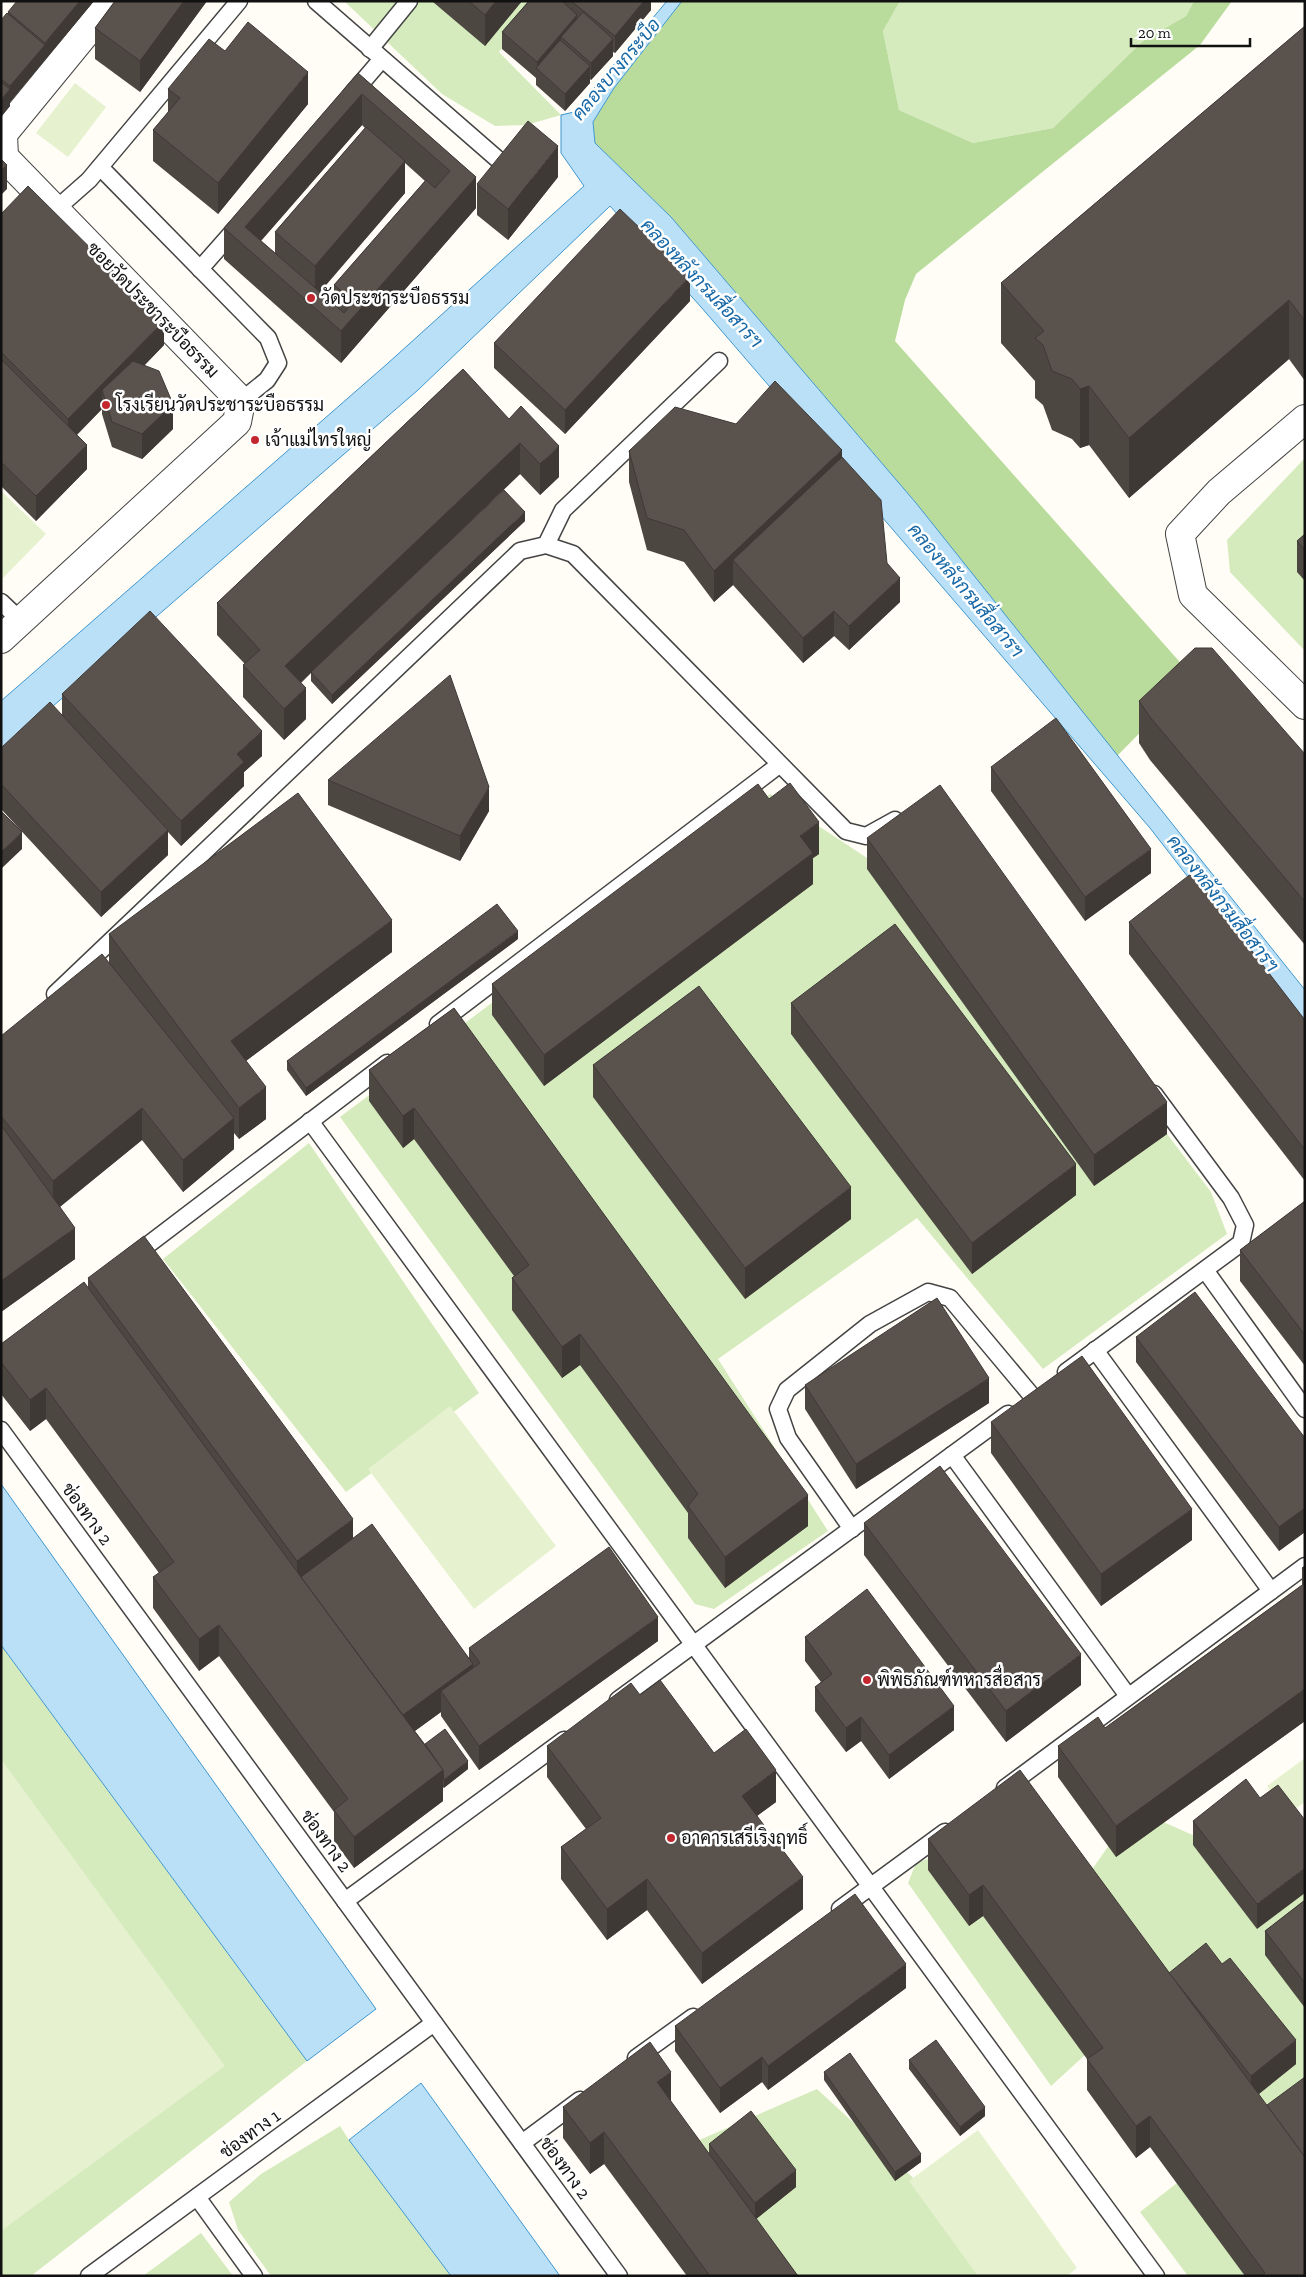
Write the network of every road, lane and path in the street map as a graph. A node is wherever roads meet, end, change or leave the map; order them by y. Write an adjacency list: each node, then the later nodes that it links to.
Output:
1 (112, 1): 9 (street, ซอยวัดประชาระบือธรรม)
2 (239, 1): 8 (lane)
3 (316, 1): 5 (lane)
4 (409, 1): 5 (lane)
5 (376, 54): 6 (lane); 7 (lane)
6 (343, 104)
7 (502, 164)
8 (100, 168): 9 (lane); 11 (lane)
9 (55, 210): 13 (street, ซอยวัดประชาระบือธรรม)
10 (246, 217): 11 (lane)
11 (200, 269): 13 (lane)
12 (719, 361): 15 (lane)
13 (240, 400): 17 (street)
14 (1305, 419): 19 (street)
15 (546, 545): 20 (lane); 22 (lane)
16 (1, 602): 17 (lane)
17 (21, 621): 18 (street)
18 (1, 639)
19 (1305, 705)
20 (779, 765): 21 (lane); 23 (lane)
21 (911, 810)
22 (41, 1008)
23 (429, 1031)
24 (397, 1055): 26 (lane)
25 (1144, 1080): 28 (lane)
26 (310, 1121): 27 (lane); 37 (lane)
27 (119, 1267)
28 (1205, 1270): 29 (lane); 31 (lane)
29 (1095, 1350): 30 (lane); 36 (lane)
30 (1032, 1396): 33 (lane); 34 (lane)
31 (1305, 1410)
32 (1, 1430): 44 (lane, ช่องทาง 2)
33 (952, 1455): 34 (lane); 38 (lane)
34 (852, 1528): 37 (lane)
35 (1305, 1566): 36 (lane)
36 (1270, 1592): 38 (lane)
37 (694, 1645): 39 (lane); 43 (lane)
38 (1128, 1696): 41 (lane)
39 (608, 1708)
40 (576, 1731): 44 (lane)
41 (992, 1797)
42 (959, 1821): 43 (lane)
43 (871, 1886): 45 (lane); 55 (lane)
44 (345, 1901): 47 (lane, ช่องทาง 2)
45 (831, 1916)
46 (702, 2010): 48 (lane)
47 (434, 2023): 50 (lane, ช่องทาง 2); 51 (lane, ช่องทาง 1)
48 (622, 2069)
49 (591, 2092): 50 (lane)
50 (522, 2143): 54 (lane, ช่องทาง 2)
51 (197, 2197): 52 (lane, ช่องทาง 1); 53 (lane)
52 (89, 2276)
53 (254, 2276)
54 (619, 2276)
55 (1156, 2276)

